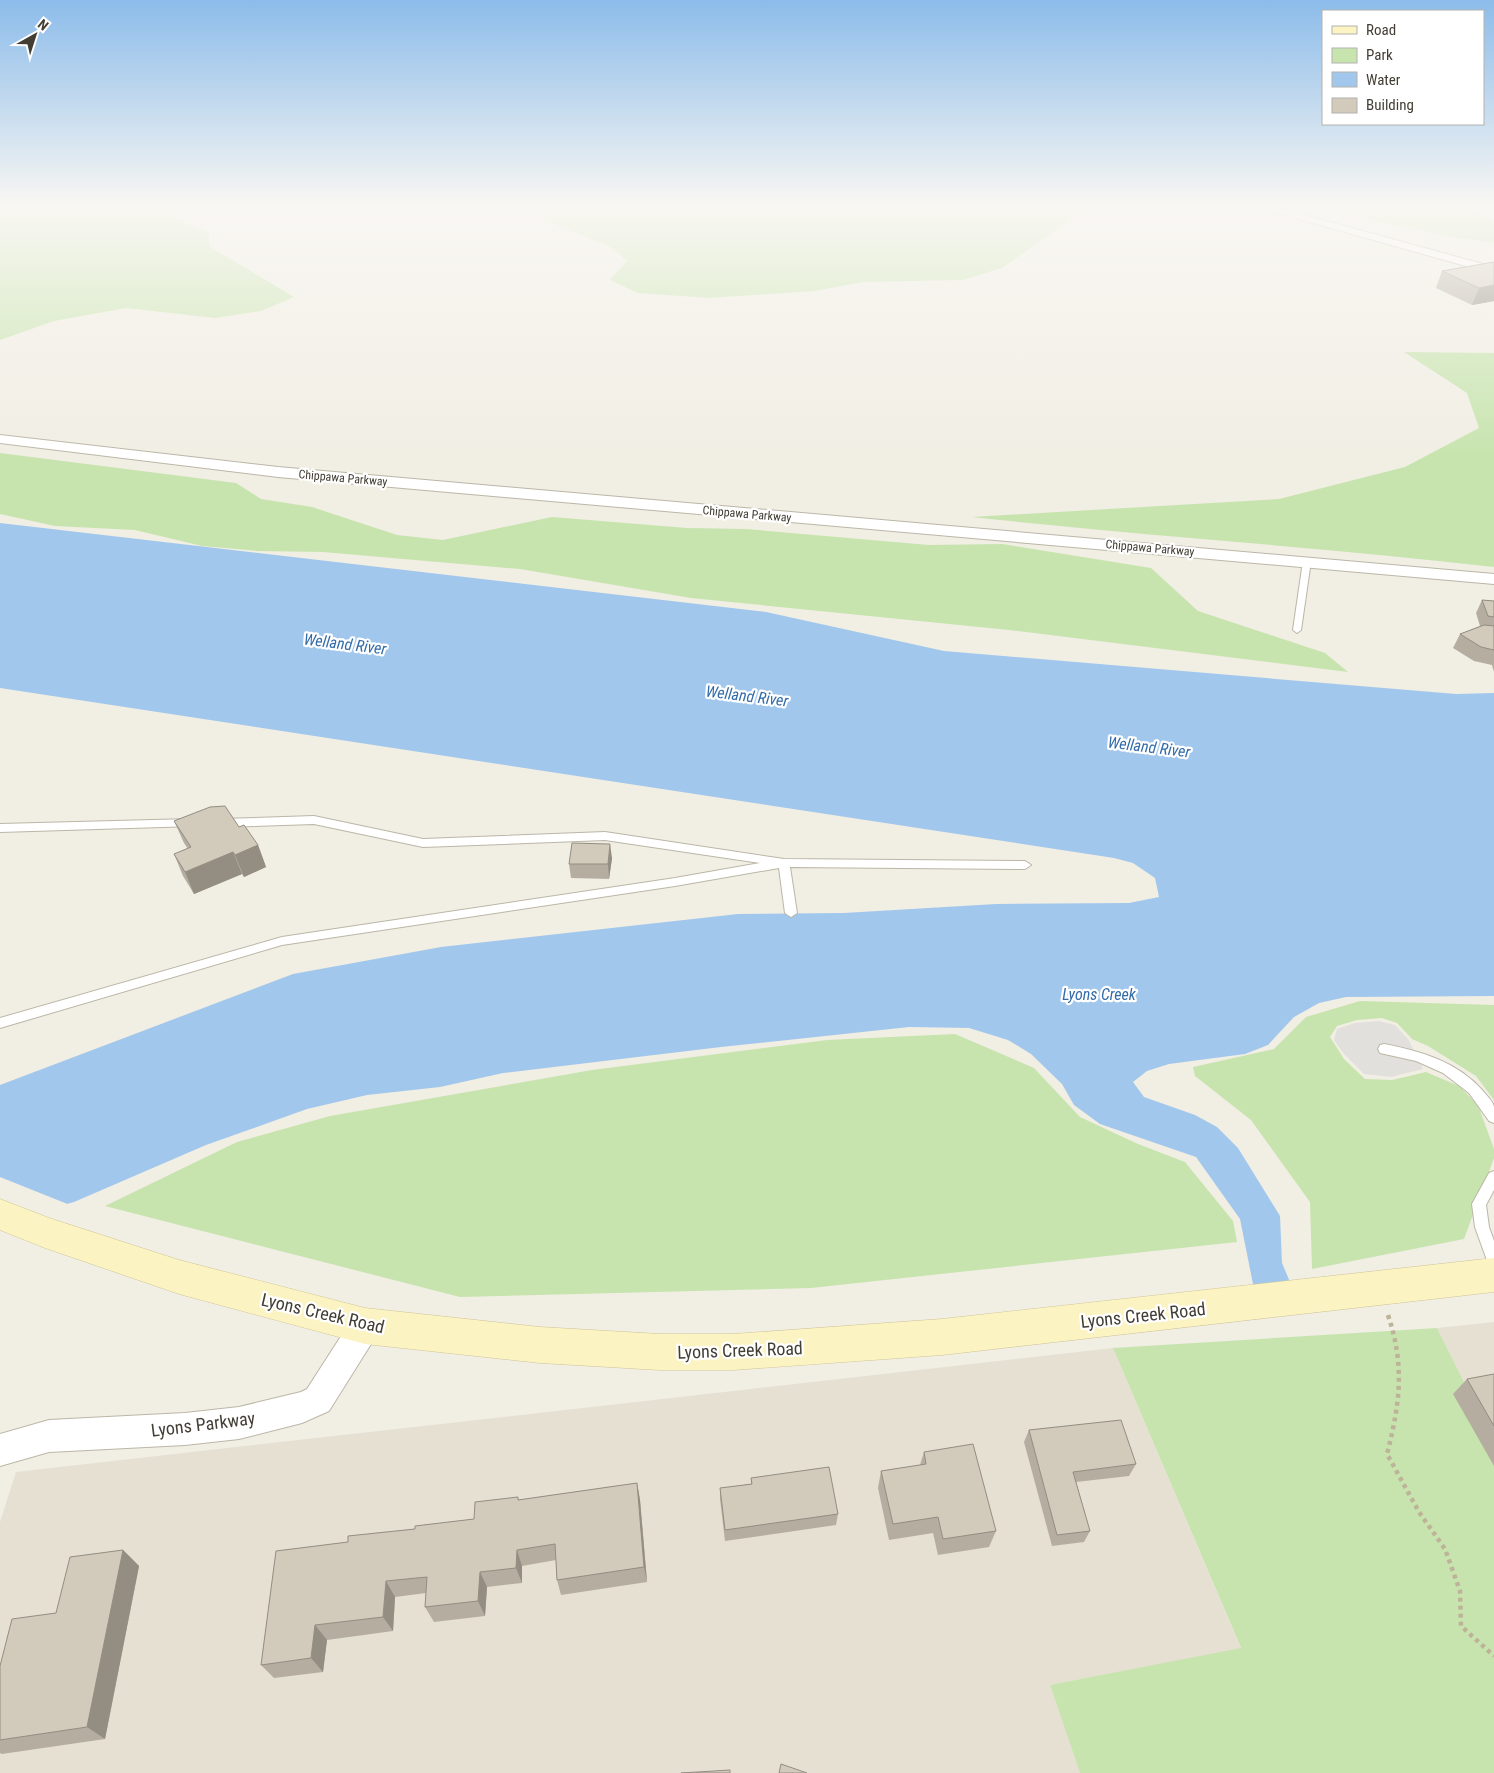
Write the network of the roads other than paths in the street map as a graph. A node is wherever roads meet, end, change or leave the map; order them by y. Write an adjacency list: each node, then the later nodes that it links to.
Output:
1 (0, 439): 2 (street, Chippawa Parkway)
2 (1307, 561): 3 (street, Chippawa Parkway); 4 (lane)
3 (1494, 579)
4 (1297, 630)
5 (0, 828): 6 (lane)
6 (784, 863): 7 (lane); 8 (lane); 9 (lane)
7 (1025, 865)
8 (790, 913)
9 (0, 1023)
10 (1384, 1050): 11 (lane)
11 (1494, 1117)
12 (1494, 1177): 14 (lane)
13 (0, 1214): 16 (main road, Lyons Creek Road)
14 (1494, 1261)
15 (1494, 1275): 16 (main road, Lyons Creek Road)
16 (364, 1326): 17 (street, Lyons Parkway)
17 (0, 1450)

